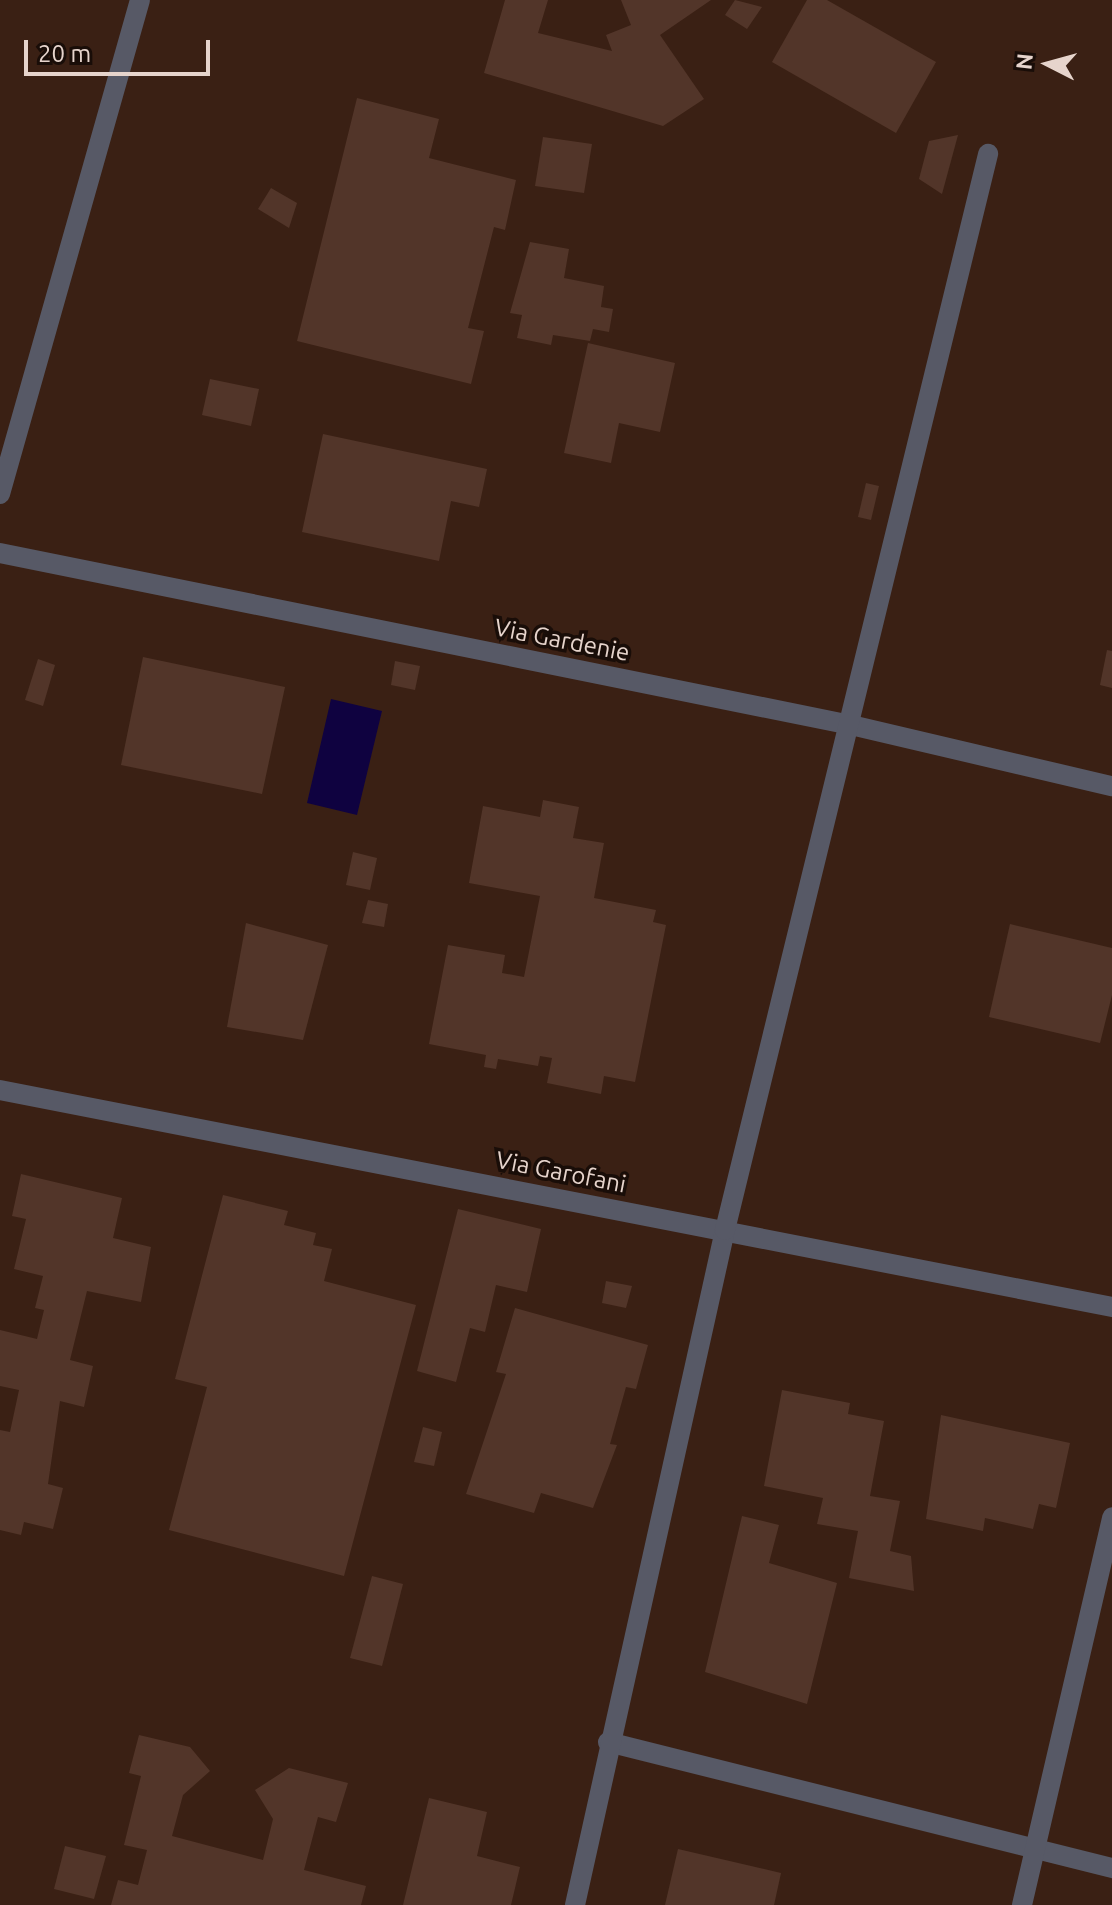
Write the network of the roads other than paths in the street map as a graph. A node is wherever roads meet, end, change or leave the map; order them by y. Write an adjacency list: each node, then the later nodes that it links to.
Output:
1 (140, 0): 3 (street)
2 (988, 154): 5 (street)
3 (0, 494)
4 (0, 553): 5 (street, Via Gardenie)
5 (851, 725): 6 (street, Via Gardenie); 8 (street)
6 (1112, 786)
7 (0, 1090): 8 (street, Via Garofani)
8 (725, 1230): 9 (street, Via Garofani); 11 (street)
9 (1112, 1307)
10 (1112, 1517): 12 (street)
11 (608, 1742): 12 (street); 14 (street)
12 (1034, 1852): 13 (street); 15 (street)
13 (1112, 1868)
14 (575, 1905)
15 (1022, 1905)

